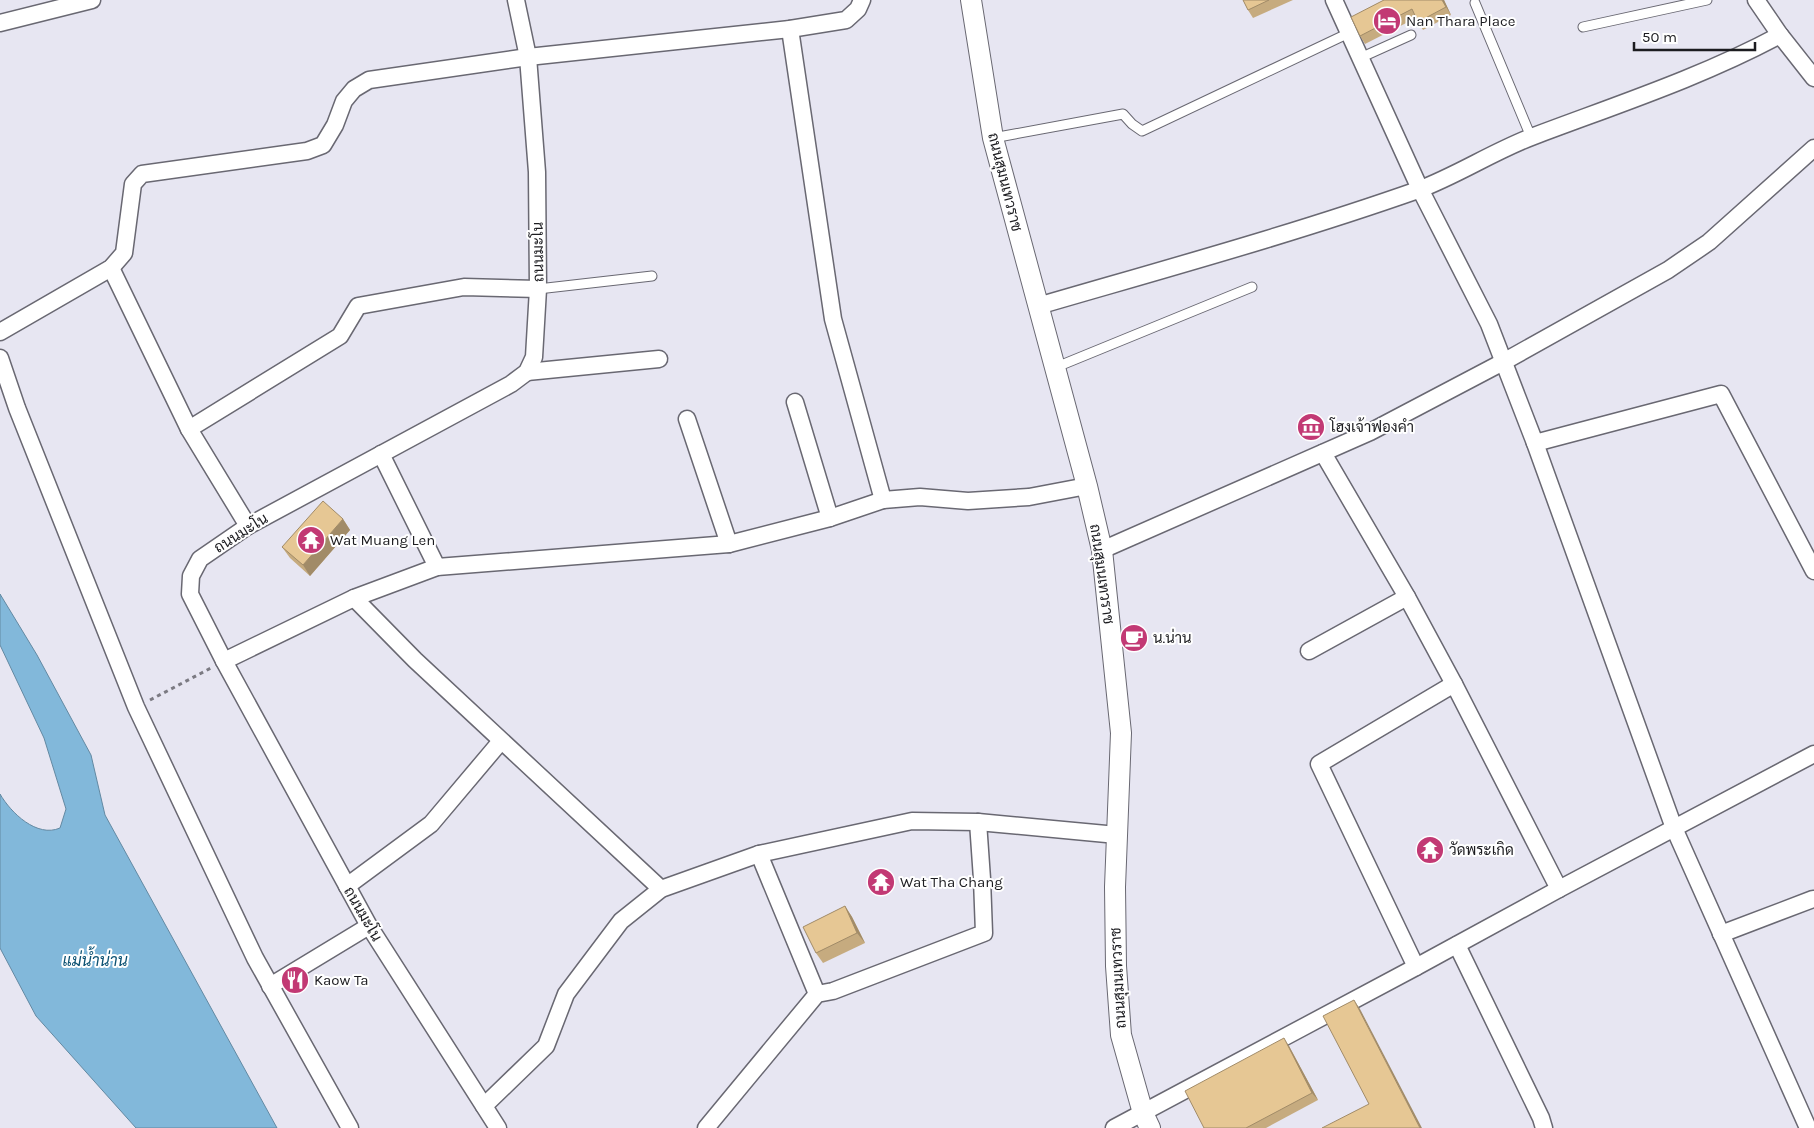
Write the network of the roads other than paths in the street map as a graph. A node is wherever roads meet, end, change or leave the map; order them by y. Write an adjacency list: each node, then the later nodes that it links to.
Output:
1 (92, 0): 9 (street)
2 (516, 0): 15 (street, ถนนมะโน)
3 (862, 0): 11 (street)
4 (972, 0): 19 (street, ถนนสุมนเทวราช)
5 (1334, 0): 12 (street)
6 (1707, 0): 10 (lane)
7 (1756, 0): 14 (street)
8 (1475, 3): 18 (lane)
9 (0, 23)
10 (1583, 26)
11 (790, 29): 15 (street); 40 (street)
12 (1349, 33): 16 (street); 19 (lane)
13 (1411, 35): 16 (lane)
14 (1780, 36): 17 (street); 18 (street)
15 (528, 57): 22 (street); 25 (street, ถนนมะโน)
16 (1360, 58): 21 (street)
17 (1814, 78)
18 (1531, 137): 21 (street)
19 (993, 138): 26 (street, ถนนสุมนเทวราช)
20 (1814, 148): 30 (street)
21 (1420, 189): 26 (street); 30 (street)
22 (111, 268): 27 (street); 35 (street)
23 (652, 276): 25 (lane)
24 (1252, 287): 31 (lane)
25 (538, 289): 32 (street, ถนนมะโน); 35 (street)
26 (1038, 306): 31 (street, ถนนสุมนเทวราช)
27 (0, 332)
28 (0, 358): 66 (street)
29 (659, 359): 32 (street)
30 (1505, 361): 36 (street); 37 (street)
31 (1054, 368): 39 (street, ถนนสุมนเทวราช)
32 (527, 372): 38 (street, ถนนมะโน)
33 (794, 402): 41 (street)
34 (686, 420): 43 (street)
35 (189, 429): 42 (street)
36 (1535, 443): 46 (street); 55 (street)
37 (1323, 453): 44 (street); 47 (street)
38 (381, 454): 42 (street, ถนนมะโน); 45 (street)
39 (1088, 486): 40 (street); 44 (street, ถนนสุมนเทวราช)
40 (883, 500): 41 (street)
41 (830, 518): 43 (street)
42 (248, 526): 50 (street, ถนนมะโน)
43 (729, 544): 45 (street)
44 (1102, 550): 56 (street, ถนนสุมนเทวราช)
45 (437, 567): 48 (street)
46 (1814, 571)
47 (1407, 597): 49 (street); 51 (street)
48 (354, 598): 50 (street); 52 (street)
49 (1309, 651)
50 (224, 661): 58 (street, ถนนมะโน)
51 (1454, 684): 60 (street); 65 (street)
52 (501, 741): 58 (street); 59 (street)
53 (1814, 754): 55 (street)
54 (978, 822): 56 (street); 57 (street); 67 (street)
55 (1674, 828): 60 (street); 63 (street)
56 (1117, 834): 69 (street, ถนนสุมนเทวราช)
57 (759, 854): 59 (street); 67 (street)
58 (348, 886): 62 (street, ถนนมะโน)
59 (661, 889): 68 (street)
60 (1559, 889): 64 (street)
61 (1813, 899): 63 (street)
62 (369, 926): 66 (street); 68 (street, ถนนมะโน)
63 (1721, 934): 75 (street)
64 (1457, 945): 65 (street); 74 (street)
65 (1416, 967): 69 (street)
66 (270, 986): 70 (street)
67 (817, 994): 72 (street)
68 (484, 1106): 71 (street, ถนนมะโน)
69 (1146, 1121): 73 (street)
70 (350, 1128)
71 (498, 1128)
72 (706, 1128)
73 (1114, 1128)
74 (1544, 1128)
75 (1808, 1128)

